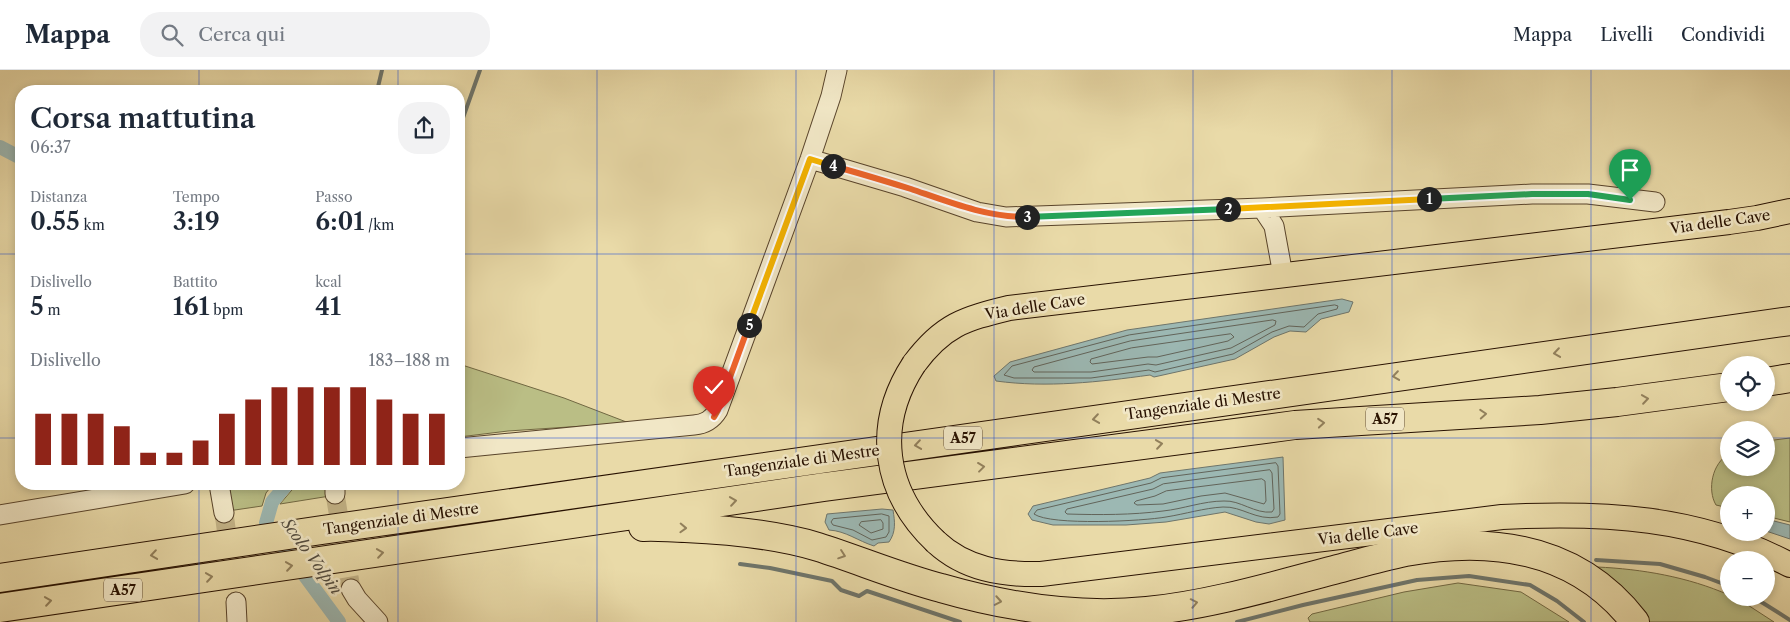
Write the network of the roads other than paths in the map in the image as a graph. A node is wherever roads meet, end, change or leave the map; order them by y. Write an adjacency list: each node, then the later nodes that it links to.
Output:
1 (837, 70): 2 (street)
2 (810, 159): 4 (street); 13 (street)
3 (1655, 202): 4 (street)
4 (1262, 208): 6 (street)
5 (1790, 211): 6 (main road, Via delle Cave)
6 (1283, 275): 19 (main road, Via delle Cave, bridge)
7 (1790, 311): 9 (highway, A57)
8 (1790, 321): 9 (highway, A57)
9 (1605, 346): 20 (highway, Tangenziale di Mestre / A57, one-way to 20)
10 (1790, 378): 11 (highway)
11 (1775, 380)
12 (1720, 388): 18 (highway, A57, one-way to 12)
13 (465, 447)
14 (148, 490): 17 (street)
15 (220, 490): 16 (street)
16 (224, 513)
17 (0, 515)
18 (442, 544): 23 (highway, Tangenziale di Mestre / A57, one-way to 18); 26 (highway, A57, one-way to 26)
19 (1790, 565)
20 (0, 578)
21 (351, 589): 25 (street)
22 (236, 602): 24 (street)
23 (0, 608)
24 (237, 622)
25 (378, 622)
26 (1634, 622)

